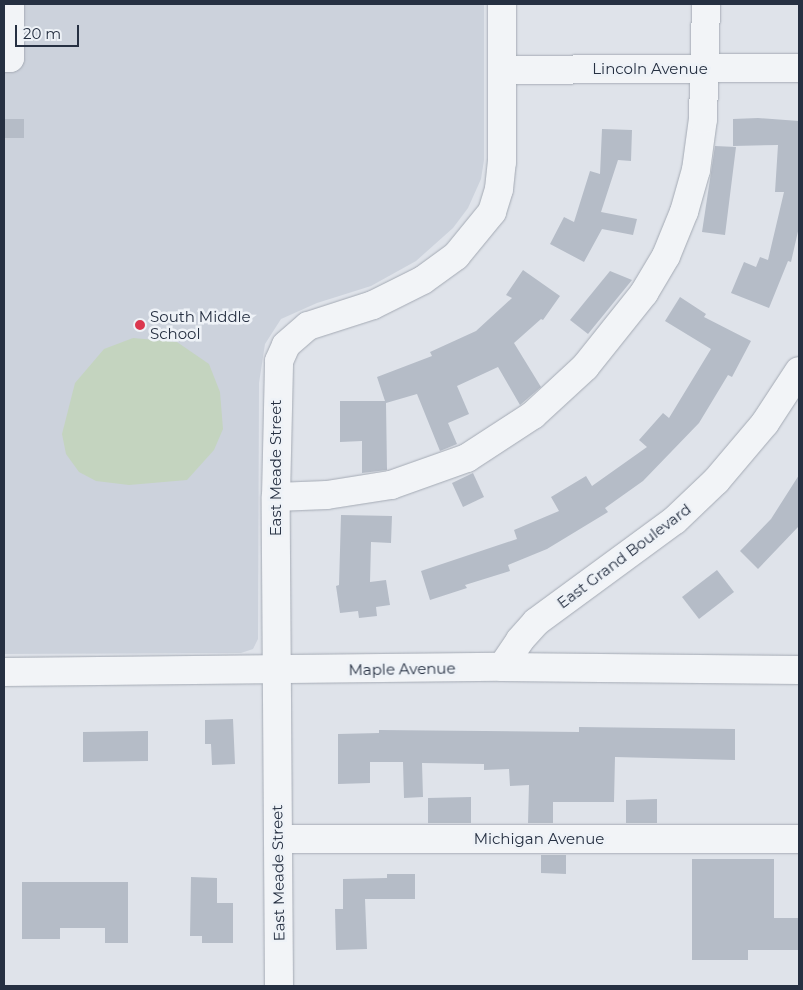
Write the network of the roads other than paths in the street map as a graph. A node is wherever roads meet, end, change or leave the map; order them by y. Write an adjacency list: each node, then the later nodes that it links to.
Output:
1 (10, 4): 4 (street)
2 (502, 4): 7 (street, East Meade Street)
3 (706, 4): 5 (street)
4 (4, 58)
5 (706, 68): 6 (street, Lincoln Avenue); 7 (street, Lincoln Avenue); 9 (street)
6 (799, 68)
7 (502, 70): 9 (street, East Meade Street)
8 (799, 371): 10 (street, East Grand Boulevard)
9 (276, 498): 13 (street, East Meade Street)
10 (502, 667): 11 (street, Maple Avenue); 13 (street, Maple Avenue)
11 (799, 670)
12 (4, 672): 13 (street, Maple Avenue)
13 (276, 672): 14 (street, East Meade Street)
14 (278, 839): 15 (street, Michigan Avenue); 16 (street, East Meade Street)
15 (799, 839)
16 (279, 986)

